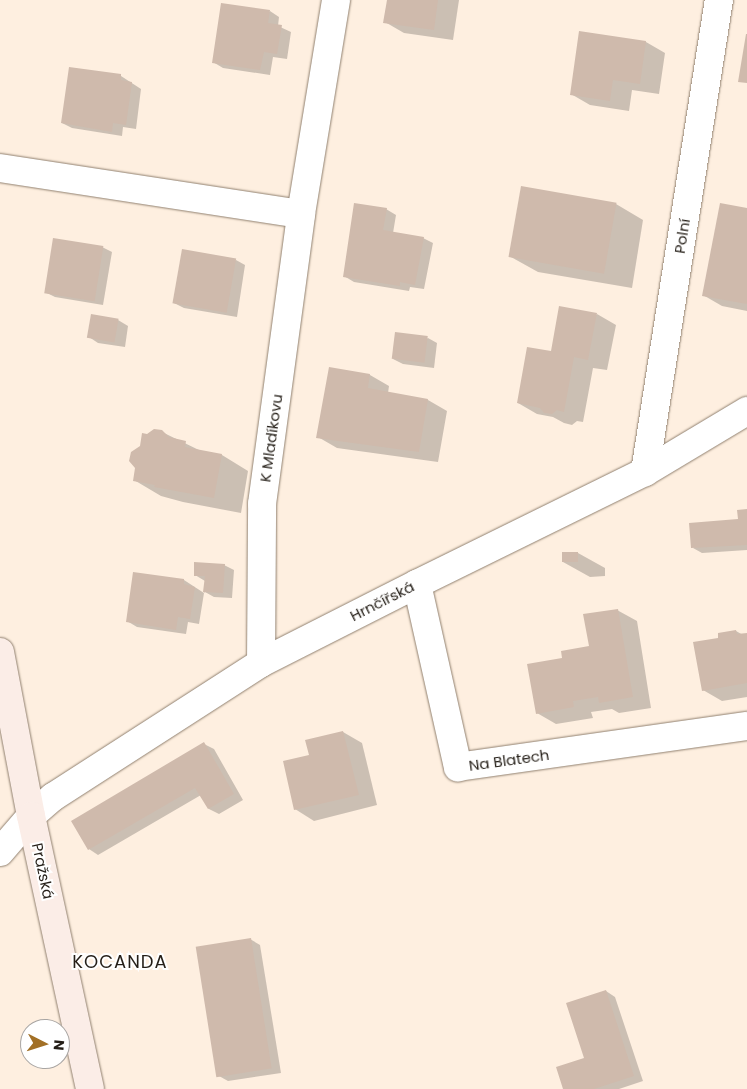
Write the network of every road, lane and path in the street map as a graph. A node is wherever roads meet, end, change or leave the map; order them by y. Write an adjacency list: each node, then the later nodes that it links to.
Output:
1 (336, 0): 4 (street, K Mladíkovu)
2 (719, 0): 6 (street, Polní)
3 (0, 168): 4 (street)
4 (301, 214): 9 (street, K Mladíkovu)
5 (747, 411): 6 (street, Hrnčířská)
6 (645, 472): 7 (street, Hrnčířská)
7 (417, 584): 9 (street, Hrnčířská); 10 (street, Na Blatech)
8 (0, 652): 11 (main road, Pražská)
9 (261, 663): 11 (street, Hrnčířská)
10 (747, 726)
11 (31, 816): 12 (street, Hrnčířská); 13 (main road, Pražská)
12 (0, 852)
13 (90, 1089)

